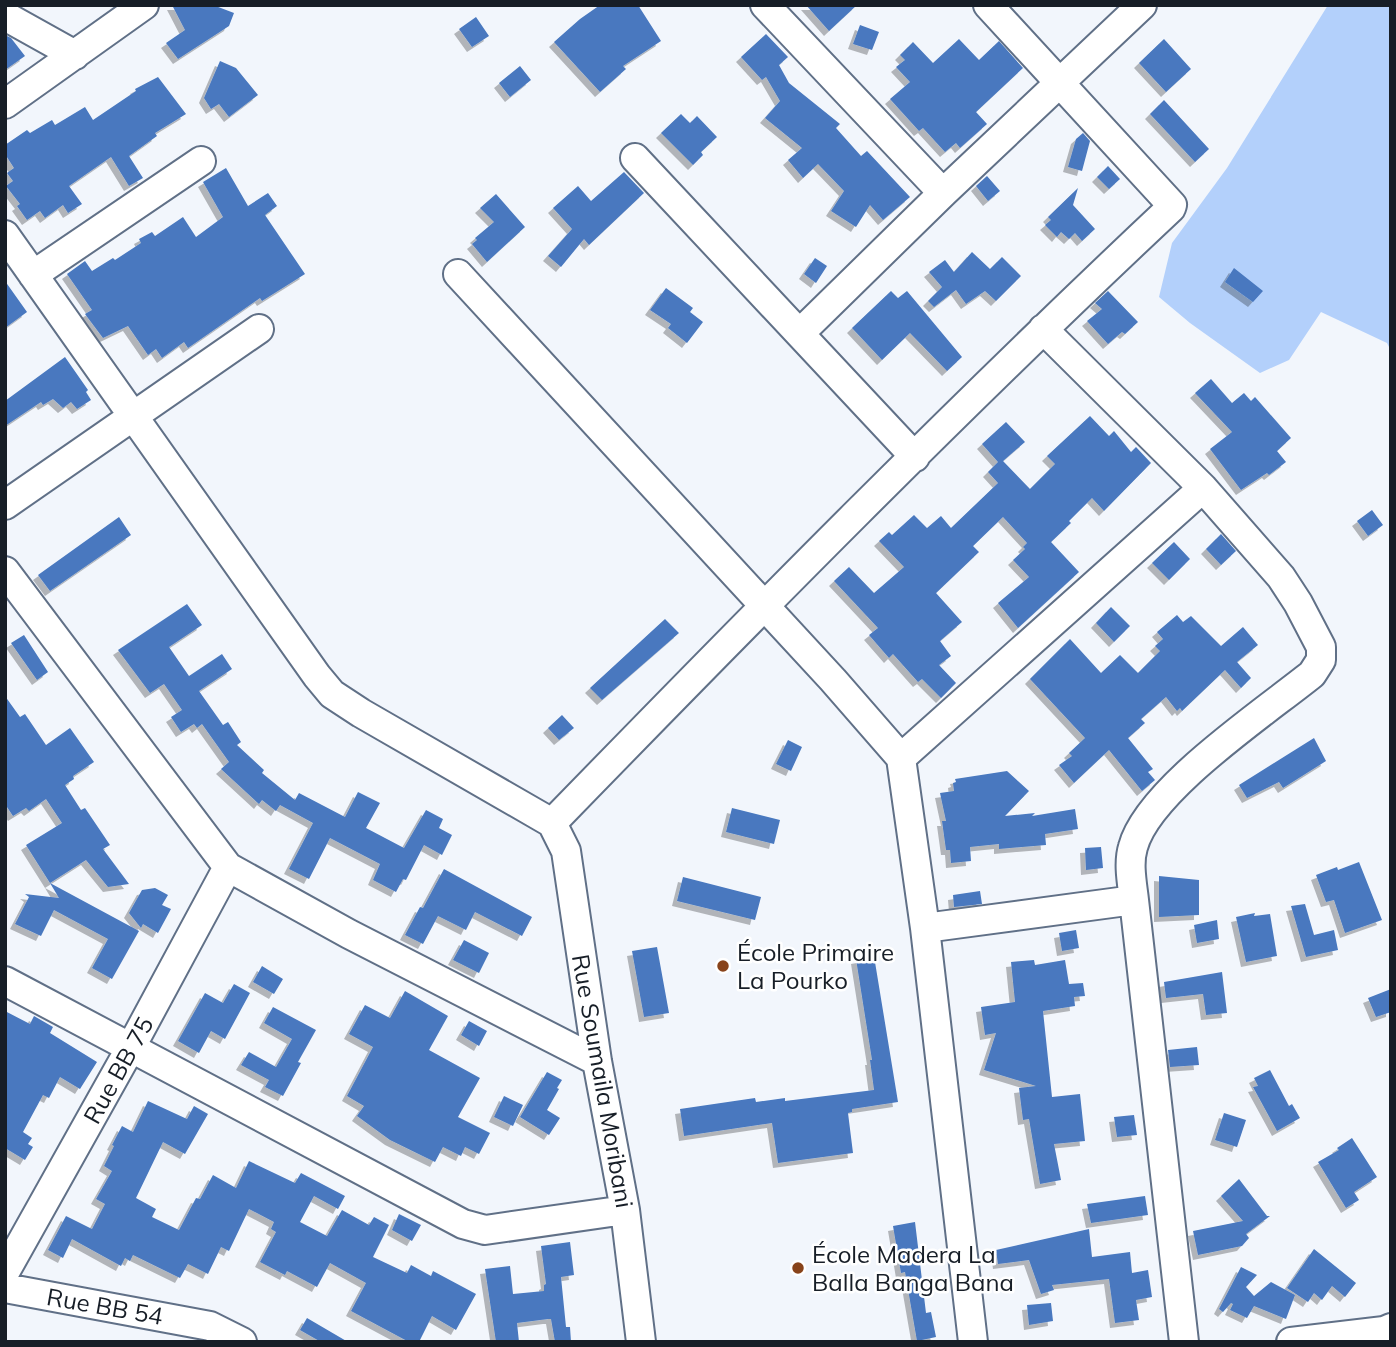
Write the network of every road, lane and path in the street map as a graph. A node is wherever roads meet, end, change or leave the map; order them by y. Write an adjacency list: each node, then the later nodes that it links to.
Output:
1 (144, 5): 6 (street)
2 (765, 5): 11 (street)
3 (988, 5): 7 (street)
4 (1142, 5): 7 (street)
5 (5, 16): 6 (street)
6 (75, 55): 8 (street)
7 (1061, 83): 11 (street); 16 (street)
8 (5, 103)
9 (635, 158): 17 (street)
10 (201, 161): 13 (street)
11 (943, 193): 17 (street)
12 (5, 235): 13 (street)
13 (33, 275): 18 (street)
14 (458, 275): 23 (street)
15 (259, 329): 18 (street)
16 (1043, 329): 19 (street); 20 (street)
17 (800, 333): 19 (street)
18 (133, 417): 21 (street); 25 (street)
19 (915, 457): 23 (street)
20 (1203, 488): 24 (street); 27 (street)
21 (5, 505)
22 (5, 571): 26 (street)
23 (764, 606): 24 (street); 25 (street)
24 (901, 758): 28 (street)
25 (552, 823): 31 (street, Rue Soumaila Moribani)
26 (228, 867): 30 (street, Rue BB 75); 31 (street)
27 (1133, 900): 28 (street); 39 (street)
28 (925, 928): 38 (street)
29 (5, 981): 30 (street)
30 (131, 1047): 32 (street); 33 (street, Rue BB 75)
31 (597, 1061): 32 (street, Rue Soumaila Moribani)
32 (625, 1210): 37 (street, Rue Soumaila Moribani)
33 (5, 1272)
34 (5, 1288): 36 (street, Rue BB 54)
35 (1387, 1334): 40 (street)
36 (242, 1342)
37 (641, 1342)
38 (973, 1342)
39 (1184, 1342)
40 (1291, 1342)

